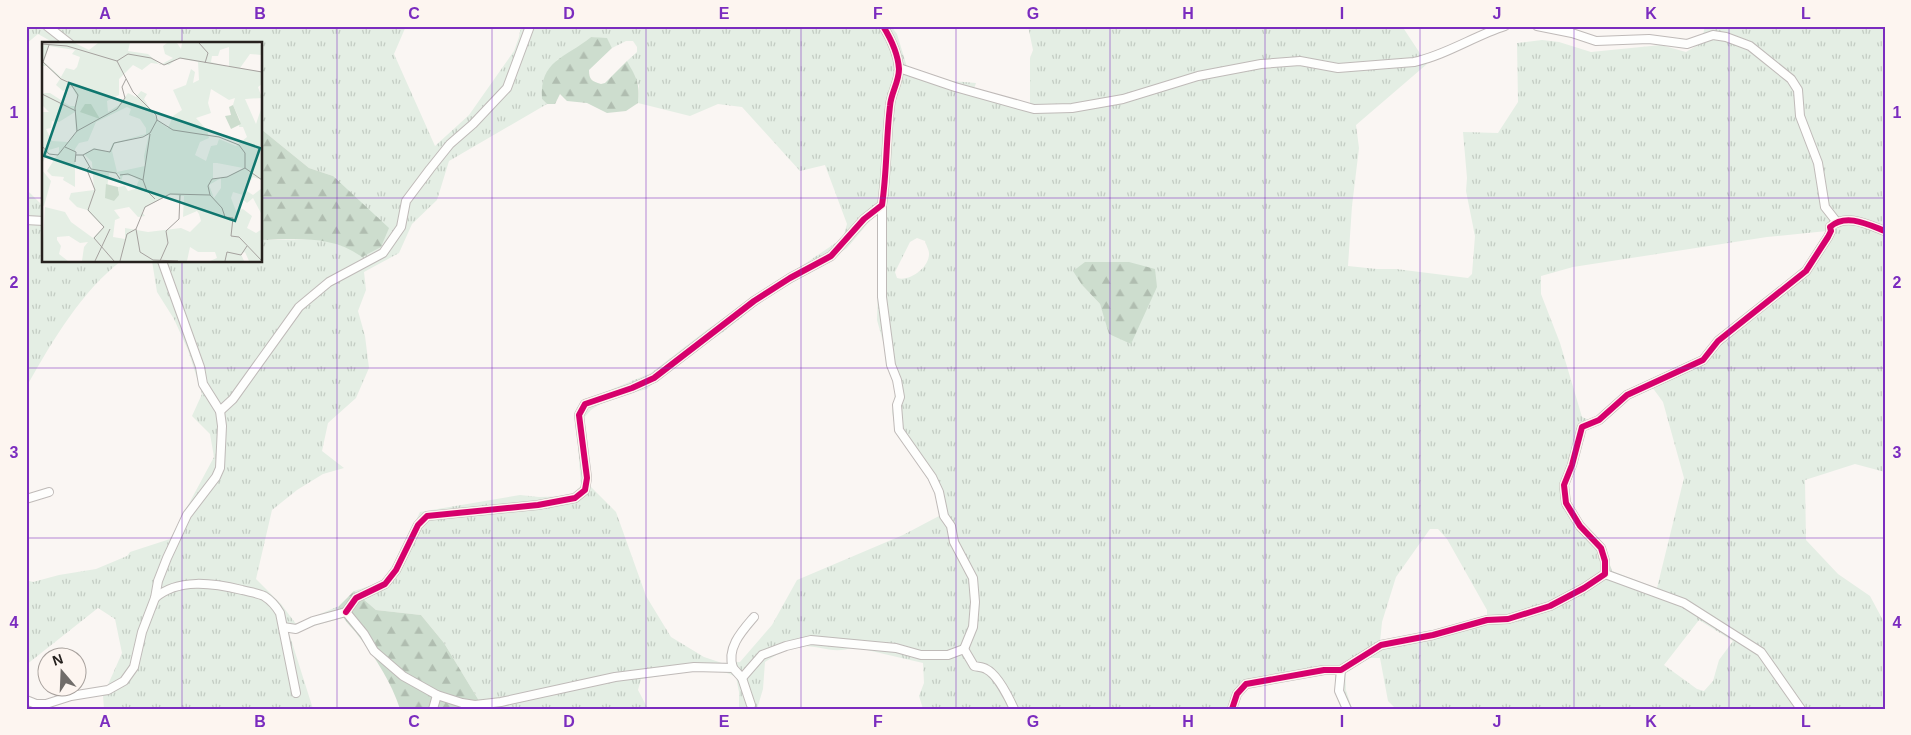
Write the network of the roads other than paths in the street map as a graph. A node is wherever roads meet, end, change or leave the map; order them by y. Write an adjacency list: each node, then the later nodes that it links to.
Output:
1 (47, 26): 6 (street)
2 (530, 26): 14 (street)
3 (883, 26): 7 (street)
4 (1505, 26): 7 (street)
5 (1537, 26): 11 (street)
6 (67, 42)
7 (899, 68): 8 (street)
8 (882, 205): 19 (street); 22 (street)
9 (26, 220): 10 (street)
10 (42, 222)
11 (1836, 222): 12 (street); 17 (street)
12 (1885, 231)
13 (162, 262): 14 (street)
14 (220, 411): 18 (street)
15 (49, 492): 16 (street)
16 (26, 499)
17 (1605, 574): 24 (street); 34 (street)
18 (155, 598): 21 (street); 28 (street)
19 (346, 612): 21 (street); 27 (street)
20 (754, 616): 23 (street)
21 (283, 627): 26 (street)
22 (964, 649): 25 (street); 31 (street)
23 (733, 668): 25 (street); 27 (street)
24 (1341, 670): 32 (street); 33 (street)
25 (742, 678): 29 (street)
26 (296, 693)
27 (437, 696): 30 (street)
28 (26, 700)
29 (751, 705)
30 (433, 709)
31 (1014, 709)
32 (1232, 709)
33 (1347, 709)
34 (1801, 709)

